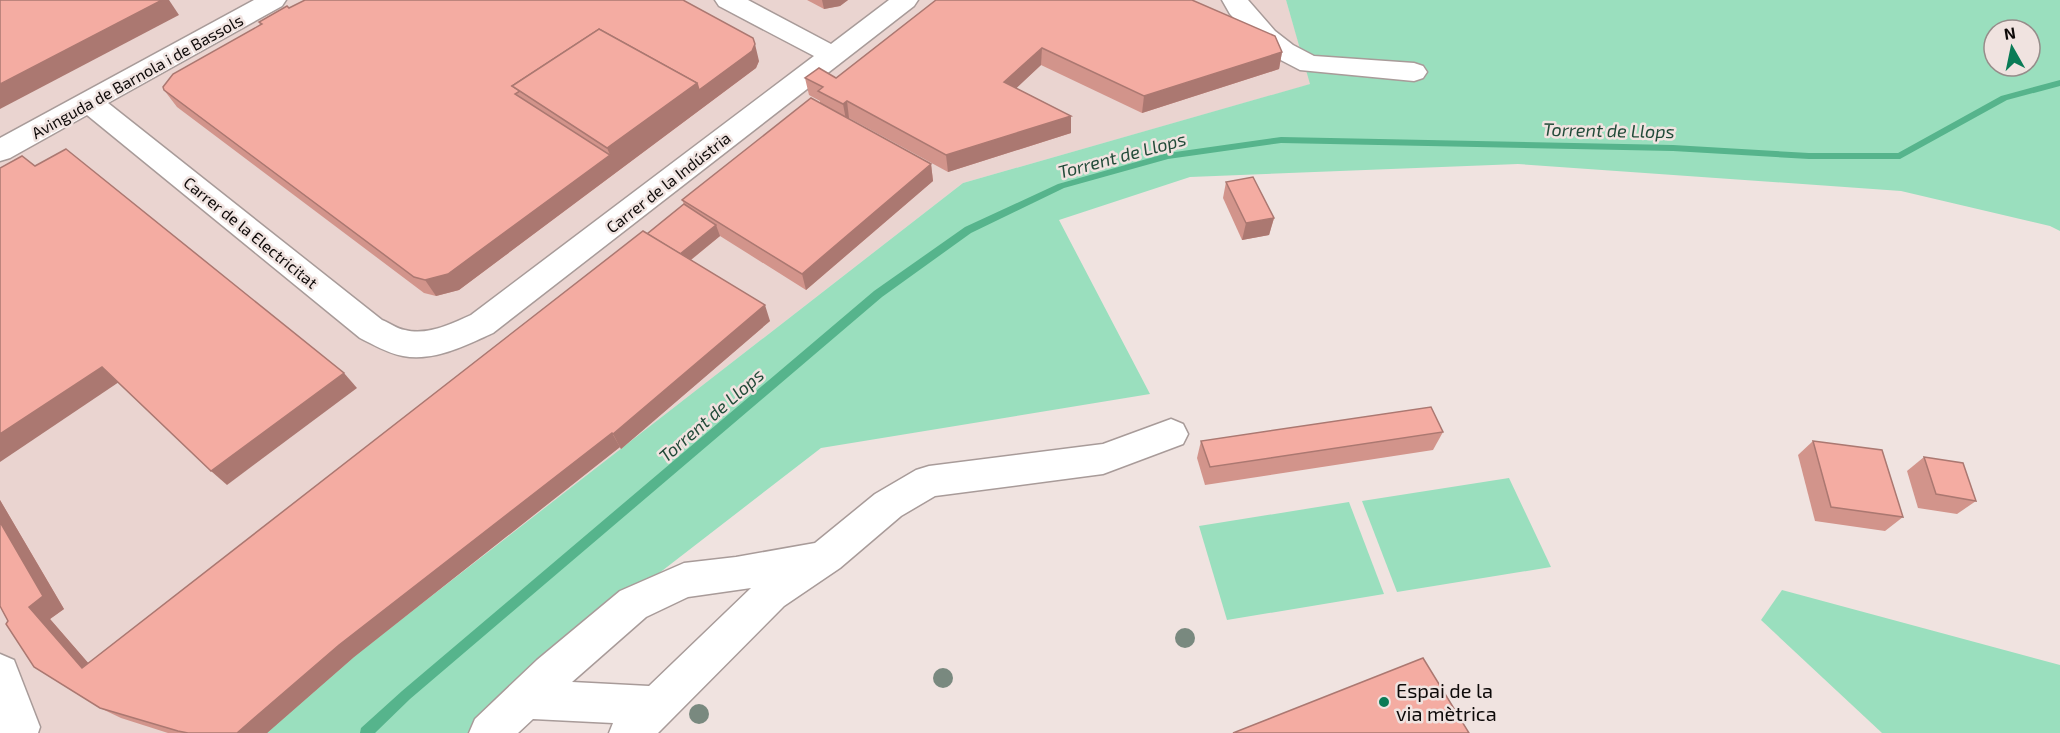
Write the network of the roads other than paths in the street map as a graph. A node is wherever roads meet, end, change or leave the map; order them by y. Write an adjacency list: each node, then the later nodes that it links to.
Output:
1 (273, 0): 7 (street, Avinguda de Barnola i de Bassols)
2 (728, 0): 5 (street)
3 (905, 0): 5 (street, Carrer de la Indústria)
4 (1235, 0): 6 (street)
5 (832, 55): 9 (street, Carrer de la Indústria)
6 (1414, 72)
7 (90, 103): 8 (street, Avinguda de Barnola i de Bassols); 9 (street, Carrer de la Electricitat)
8 (0, 151)
9 (421, 344)
10 (1171, 434): 11 (street)
11 (827, 556): 13 (street); 14 (street)
12 (0, 674): 15 (street)
13 (525, 699): 14 (street); 16 (street)
14 (657, 706): 17 (street)
15 (18, 733)
16 (489, 733)
17 (629, 733)

